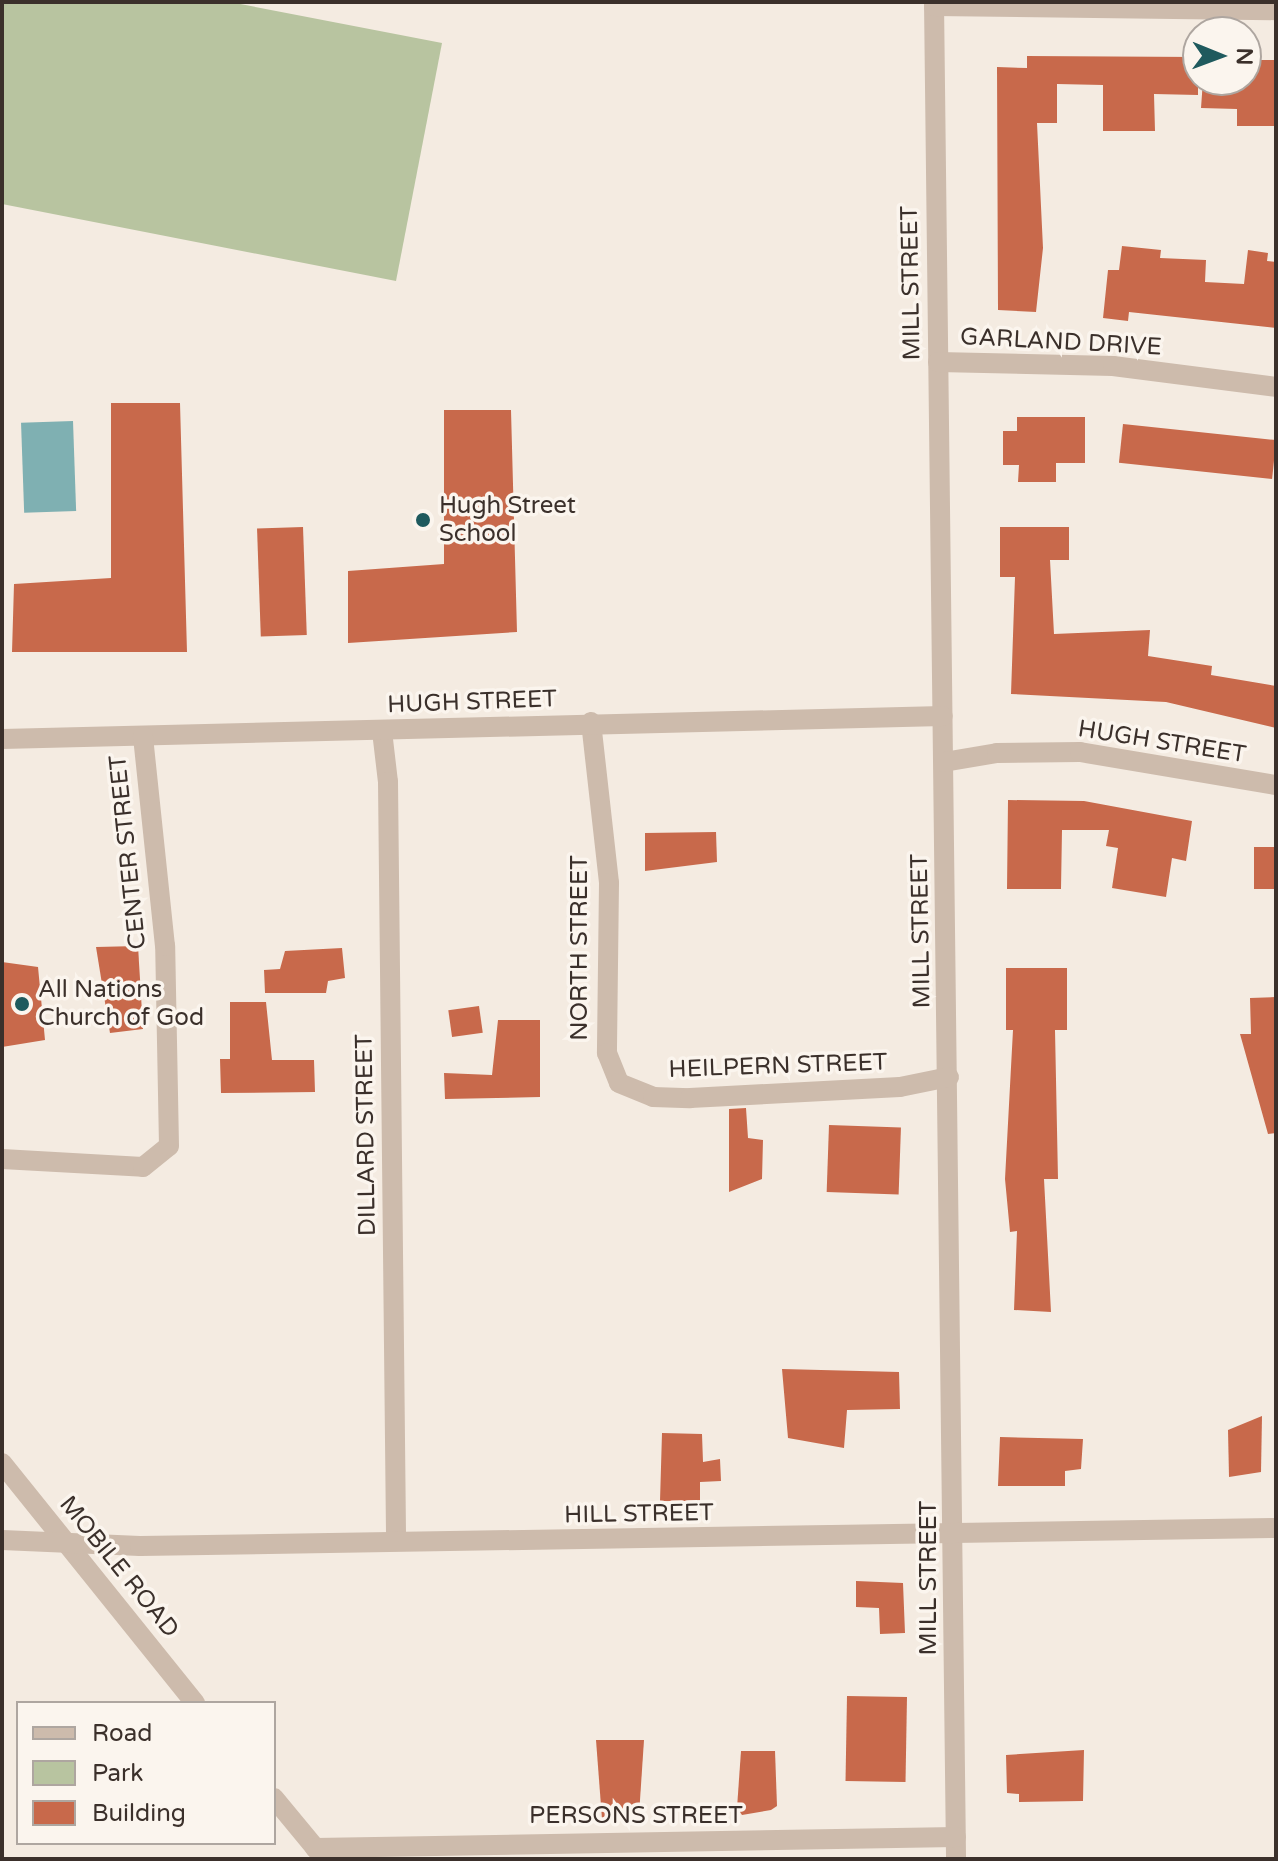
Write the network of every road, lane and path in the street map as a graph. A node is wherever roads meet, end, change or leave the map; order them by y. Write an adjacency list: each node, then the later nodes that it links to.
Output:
1 (934, 4): 2 (street); 3 (street, MILL STREET)
2 (1276, 10)
3 (938, 362): 4 (street, GARLAND DRIVE); 5 (street, MILL STREET)
4 (1276, 387)
5 (943, 716): 6 (street, HUGH STREET); 10 (street, MILL STREET)
6 (591, 722): 7 (street, HUGH STREET); 12 (street, NORTH STREET)
7 (382, 731): 8 (street, HUGH STREET); 18 (street, DILLARD STREET)
8 (143, 736): 9 (street, HUGH STREET); 14 (street, CENTER STREET)
9 (2, 739)
10 (944, 762): 11 (street, HUGH STREET); 13 (street, MILL STREET)
11 (1276, 785)
12 (614, 1077): 13 (street, HEILPERN STREET)
13 (949, 1077): 17 (street, MILL STREET)
14 (2, 1159)
15 (2, 1463): 20 (street, MOBILE ROAD)
16 (1276, 1528): 17 (street, HILL STREET)
17 (955, 1532): 18 (street, HILL STREET); 23 (street, MILL STREET)
18 (396, 1538): 20 (street, HILL STREET)
19 (2, 1540): 20 (street, HILL STREET)
20 (67, 1543): 21 (street, MOBILE ROAD)
21 (193, 1701)
22 (276, 1800): 24 (street)
23 (956, 1837): 24 (street, PERSONS STREET); 25 (street, MILL STREET)
24 (320, 1854)
25 (956, 1859)

